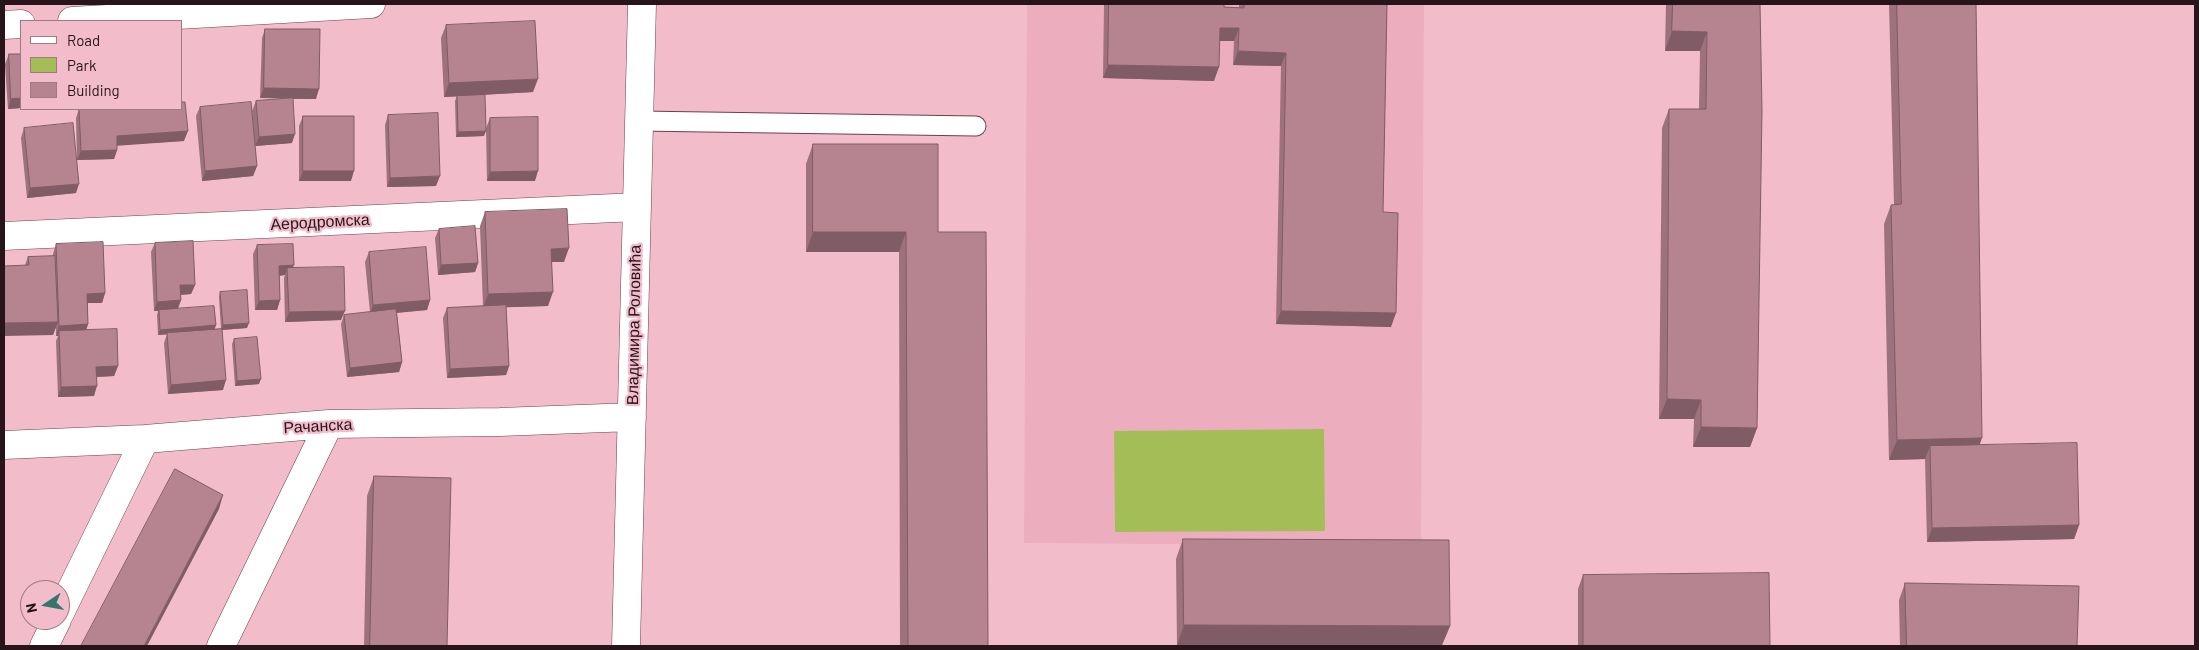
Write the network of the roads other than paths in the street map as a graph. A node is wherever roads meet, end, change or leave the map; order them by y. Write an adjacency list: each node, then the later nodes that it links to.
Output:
1 (371, 4): 3 (street)
2 (642, 4): 6 (street, Владимира Роловића)
3 (90, 20)
4 (20, 24): 5 (street)
5 (4, 25)
6 (638, 121): 7 (lane); 8 (street, Владимира Роловића)
7 (976, 126)
8 (637, 208): 9 (street, Аеродромска); 10 (street, Владимира Роловића)
9 (4, 236)
10 (632, 416): 11 (street, Рачанска); 18 (street, Владимира Роловића)
11 (328, 424): 12 (street, Рачанска); 17 (street)
12 (145, 439): 13 (street, Рачанска); 14 (street)
13 (4, 445)
14 (70, 593)
15 (52, 630): 16 (street)
16 (44, 646)
17 (221, 646)
18 (626, 646)

